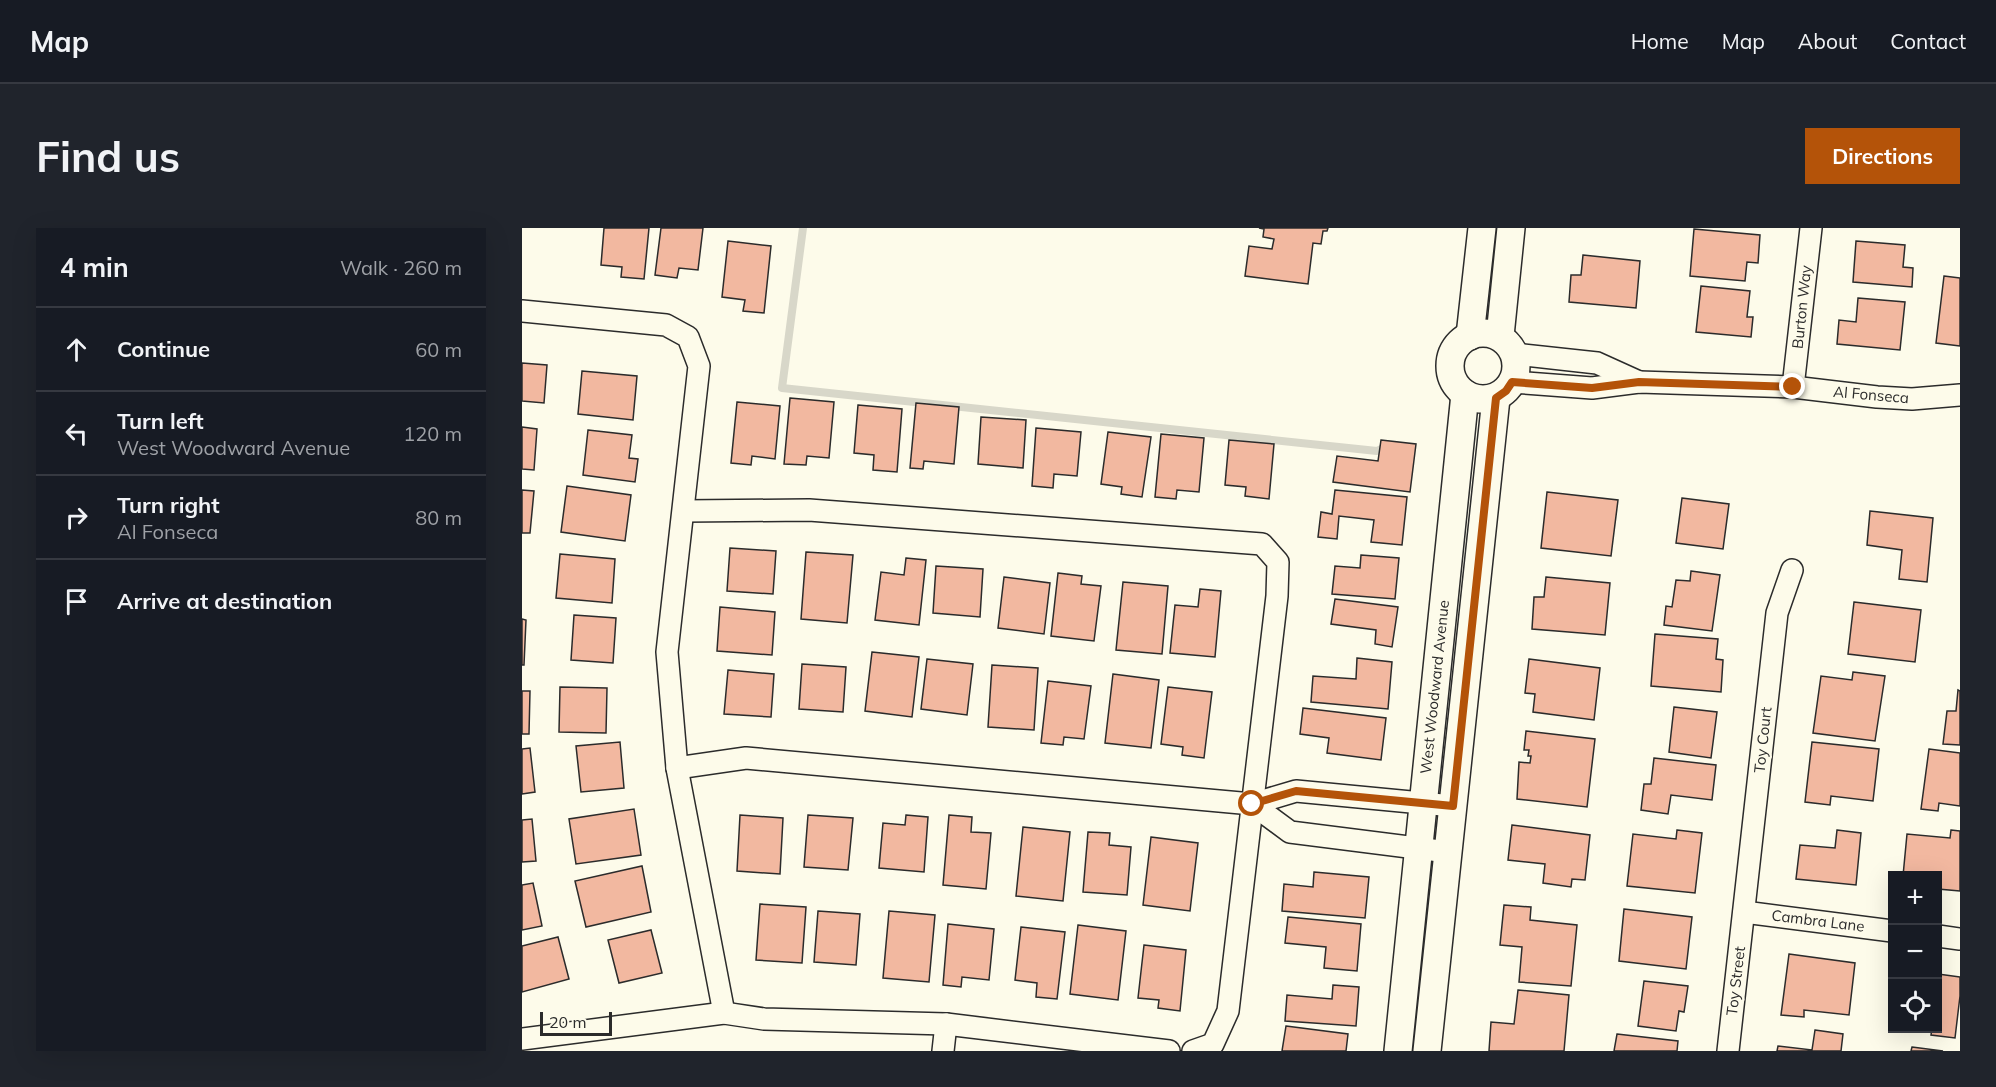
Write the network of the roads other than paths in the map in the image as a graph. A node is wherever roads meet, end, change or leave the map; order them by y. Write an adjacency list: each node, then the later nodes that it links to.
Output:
1 (1482, 228): 5 (street)
2 (1511, 228): 6 (street)
3 (1811, 228): 8 (street, Burton Way)
4 (522, 310): 12 (street)
5 (1470, 336): 6 (street); 10 (street)
6 (1507, 345): 7 (street, Al Fonseca); 9 (street)
7 (1639, 382): 8 (street, Al Fonseca); 9 (street, Al Fonseca)
8 (1793, 387): 11 (street, Al Fonseca)
9 (1504, 390): 10 (street); 17 (street, West Woodward Avenue)
10 (1465, 394): 15 (street, West Woodward Avenue)
11 (1960, 395)
12 (684, 511): 14 (street); 16 (street)
13 (1792, 570): 21 (street, Toy Court)
14 (677, 768): 16 (street); 26 (street)
15 (1423, 802): 16 (street); 17 (street); 18 (street, West Woodward Avenue)
16 (1252, 804): 18 (street); 31 (street)
17 (1453, 806): 19 (street, West Woodward Avenue)
18 (1419, 849): 19 (street); 20 (street, West Woodward Avenue)
19 (1448, 852): 22 (street, West Woodward Avenue)
20 (1412, 910): 22 (street); 32 (street, West Woodward Avenue)
21 (1744, 912): 23 (street, Cambra Lane); 34 (street, Toy Street)
22 (1441, 915): 33 (street, West Woodward Avenue)
23 (1888, 930)
24 (1942, 937): 25 (street)
25 (1960, 939)
26 (724, 1013): 27 (street); 28 (street)
27 (946, 1024): 29 (street); 30 (street)
28 (522, 1039)
29 (943, 1051)
30 (1169, 1051)
31 (1193, 1051)
32 (1398, 1051)
33 (1427, 1051)
34 (1728, 1051)

